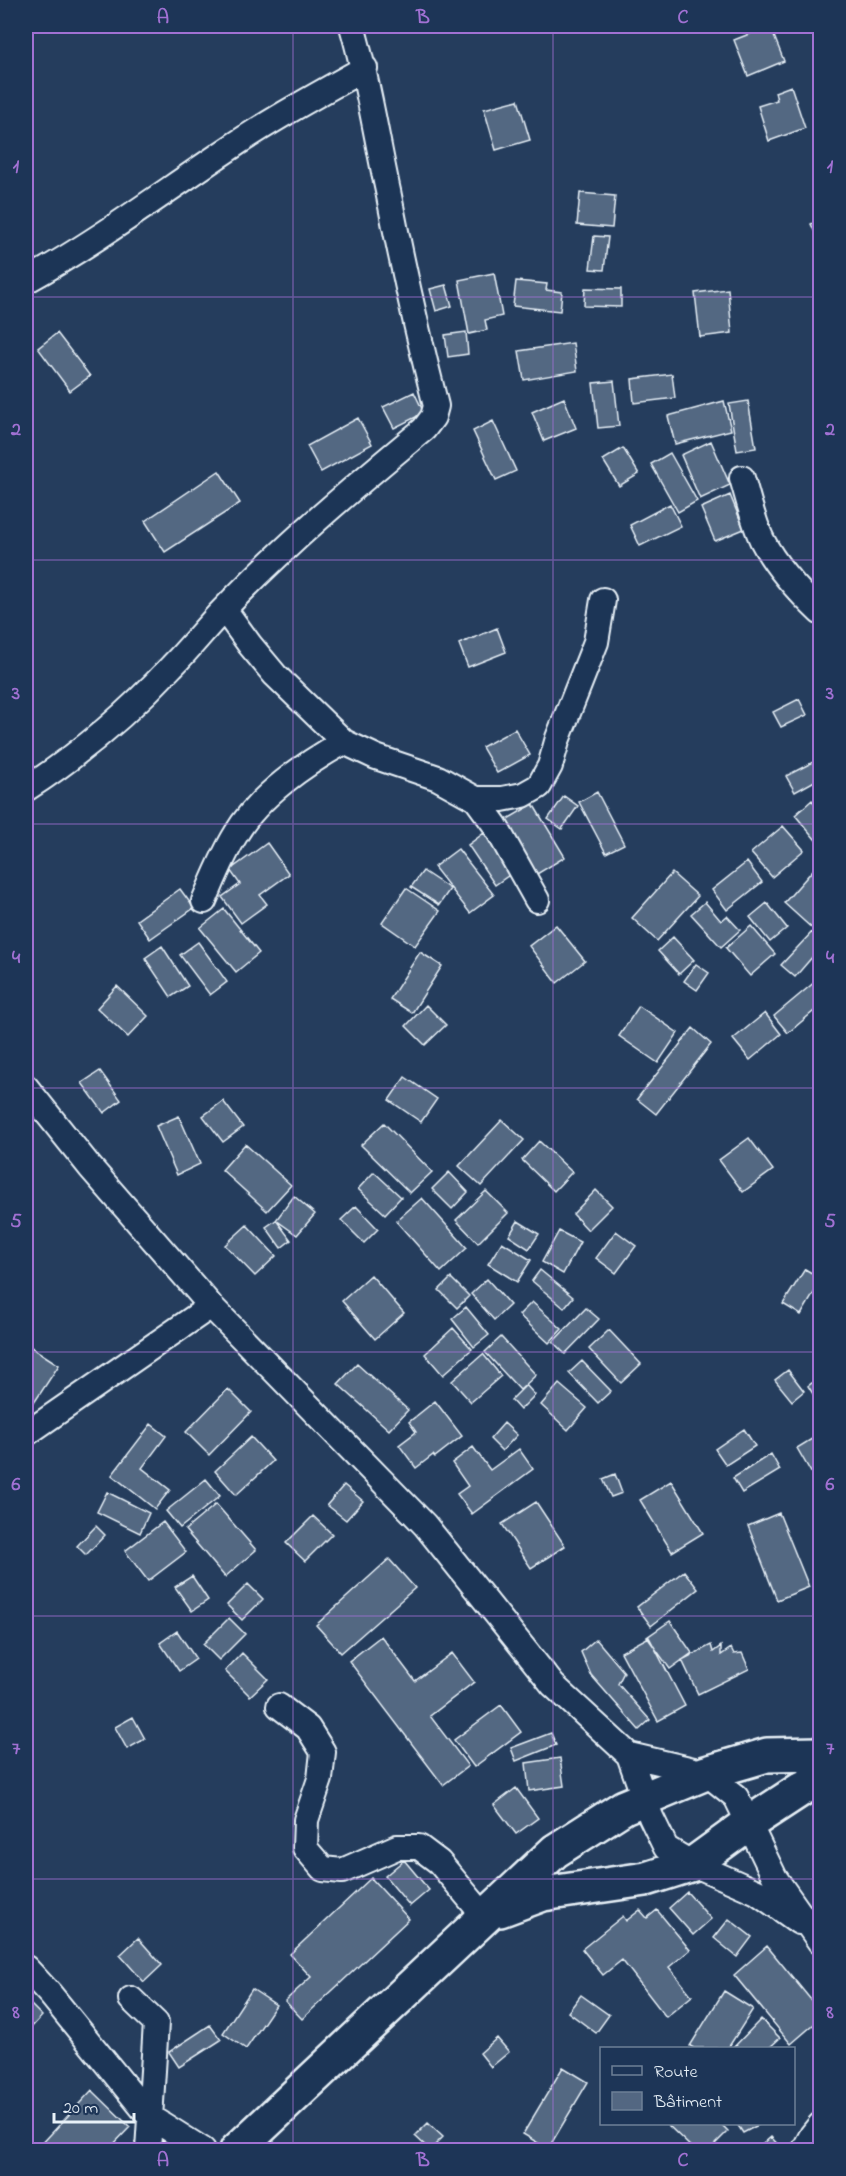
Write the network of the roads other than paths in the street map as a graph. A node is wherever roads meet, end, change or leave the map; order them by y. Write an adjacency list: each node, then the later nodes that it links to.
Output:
1 (352, 26): 2 (street)
2 (365, 68): 3 (street); 6 (street)
3 (26, 281)
4 (742, 478): 7 (street)
5 (603, 600): 10 (street)
6 (224, 609): 8 (street); 9 (street)
7 (820, 612)
8 (344, 742): 10 (street); 12 (street)
9 (26, 789)
10 (476, 799): 11 (street)
11 (537, 900)
12 (204, 901)
13 (26, 1087): 14 (street)
14 (211, 1306): 15 (street); 18 (street)
15 (26, 1434)
16 (279, 1706): 24 (street)
17 (820, 1754): 19 (main road)
18 (629, 1755): 19 (street); 21 (street)
19 (706, 1773): 21 (main road); 22 (street)
20 (820, 1780): 22 (main road)
21 (644, 1799): 23 (street); 24 (main road)
22 (748, 1824): 23 (main road); 25 (street)
23 (693, 1864): 24 (main road); 25 (street)
24 (484, 1916): 32 (main road)
25 (816, 1936)
26 (26, 1968): 28 (street)
27 (131, 1999): 28 (street)
28 (149, 2116): 30 (street); 31 (street)
29 (820, 2125): 33 (street)
30 (148, 2151)
31 (203, 2151)
32 (237, 2151)
33 (804, 2151)

